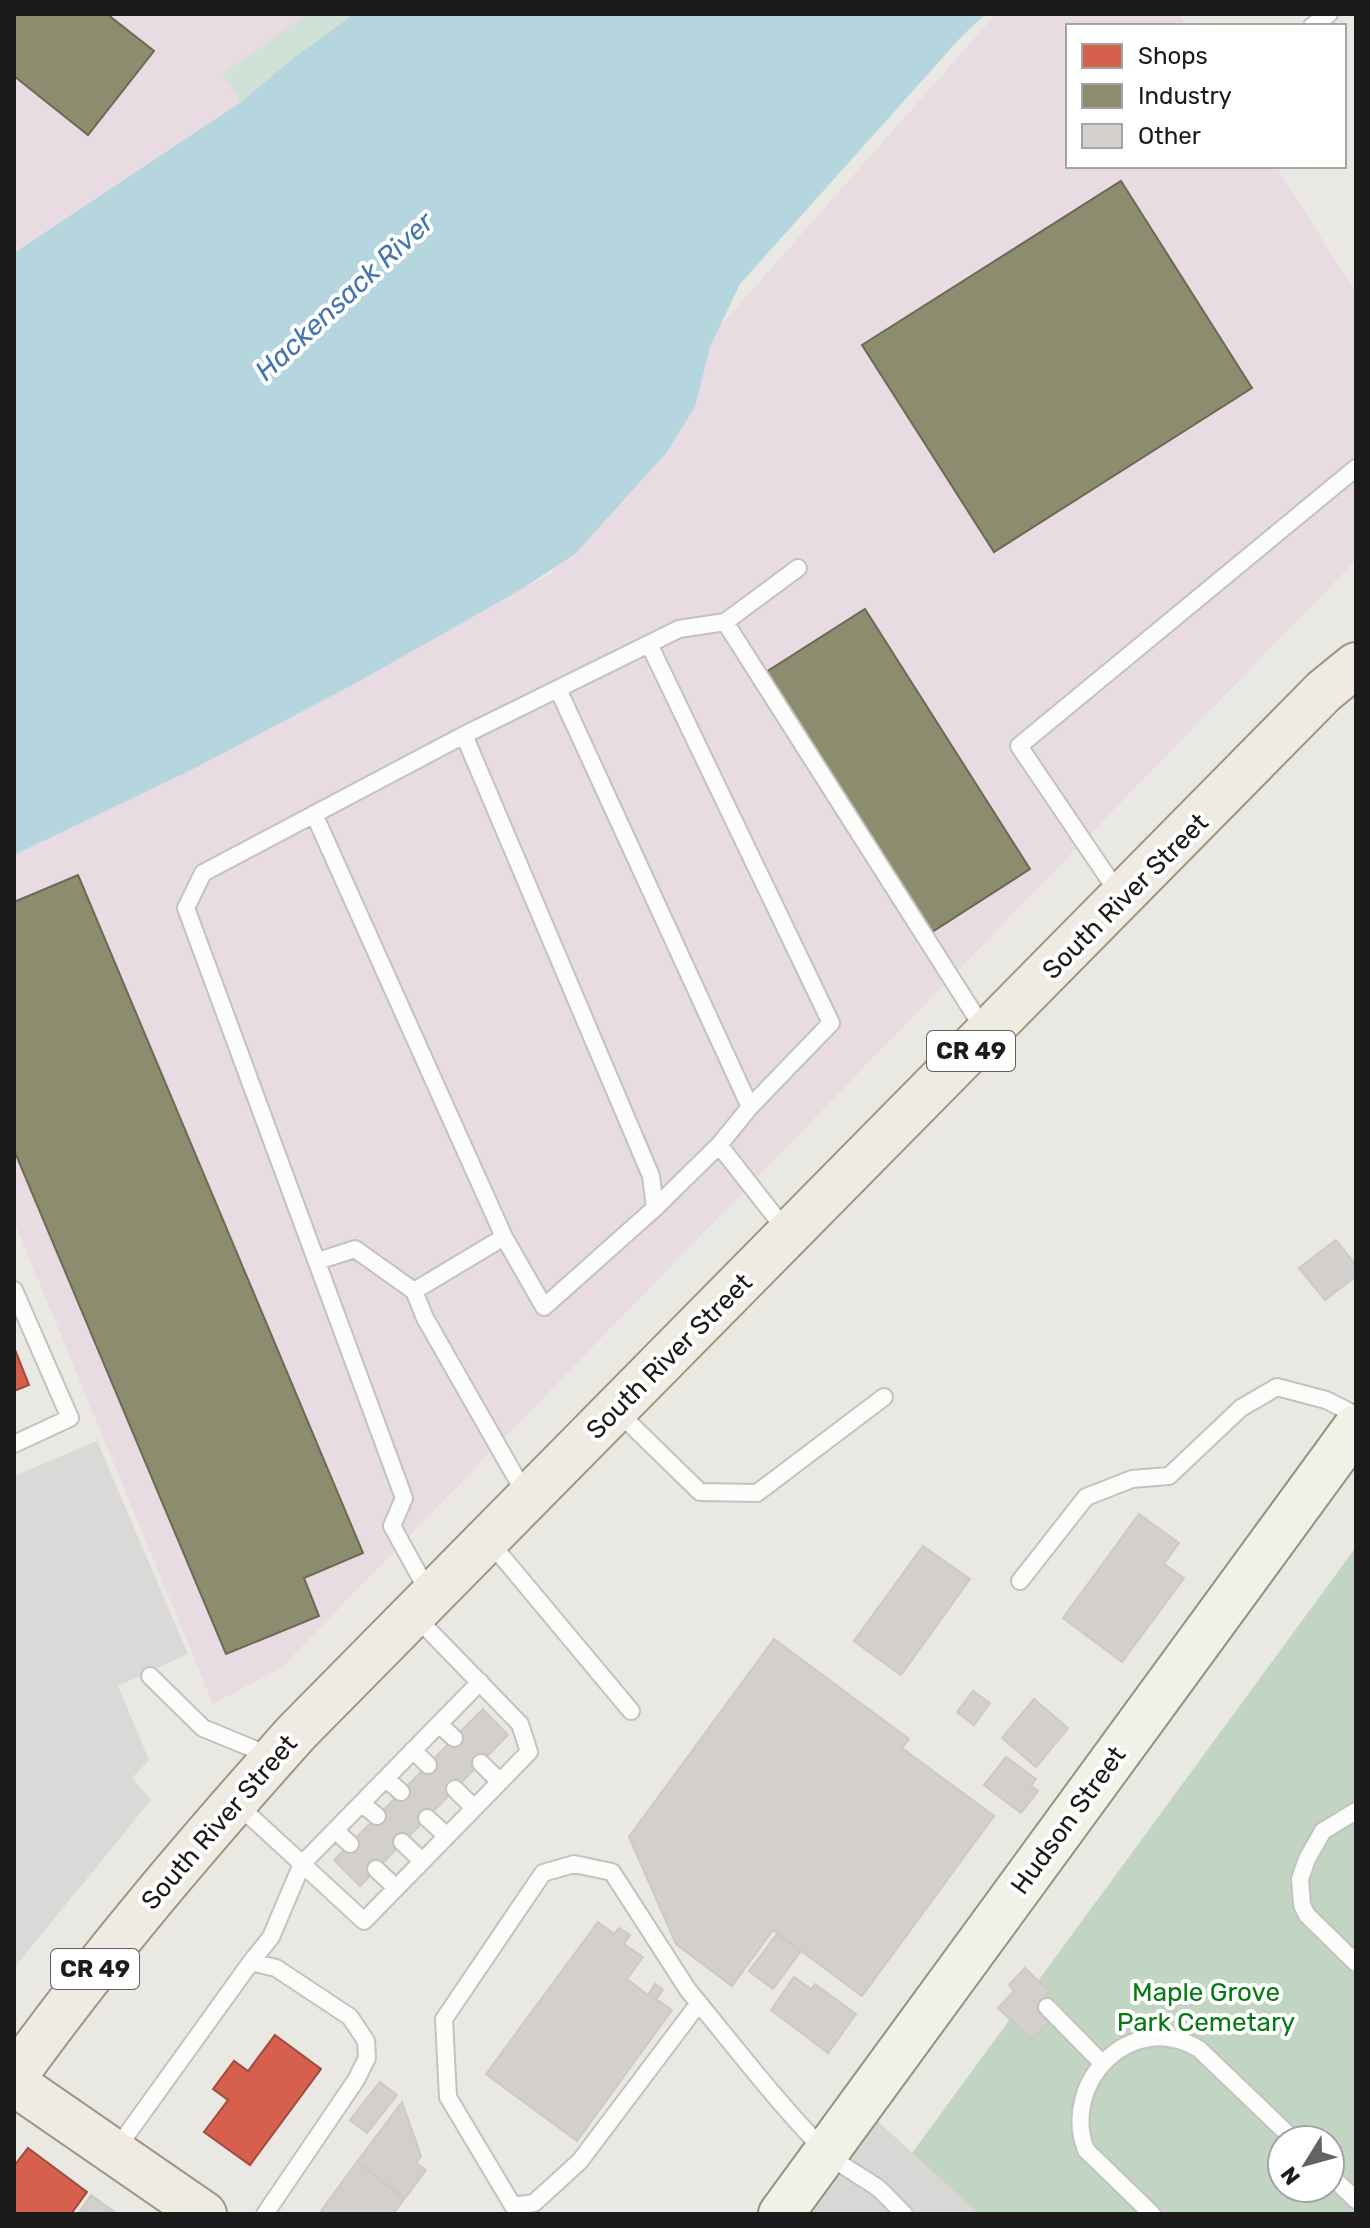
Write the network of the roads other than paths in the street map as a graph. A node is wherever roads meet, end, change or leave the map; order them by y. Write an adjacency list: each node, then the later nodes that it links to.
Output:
1 (1356, 468): 9 (lane)
2 (798, 568): 3 (lane)
3 (725, 622): 4 (lane); 10 (lane)
4 (649, 644): 6 (lane); 11 (lane)
5 (1345, 672): 9 (main road, South River Street / CR 49)
6 (558, 689): 7 (lane); 11 (lane)
7 (464, 735): 8 (lane); 13 (lane)
8 (314, 814): 15 (lane); 16 (lane)
9 (1122, 899): 10 (main road, South River Street / CR 49)
10 (987, 1035): 14 (main road, South River Street / CR 49)
11 (750, 1107): 12 (lane)
12 (719, 1145): 13 (lane); 14 (lane)
13 (655, 1208): 15 (lane)
14 (789, 1235): 20 (main road, South River Street / CR 49)
15 (504, 1237): 18 (lane)
16 (318, 1261): 18 (lane); 27 (lane)
17 (14, 1290): 23 (lane)
18 (414, 1291): 24 (lane)
19 (884, 1397): 20 (lane)
20 (616, 1410): 24 (main road, South River Street / CR 49)
21 (1356, 1415): 26 (lane)
22 (1356, 1427): 64 (main road, Hudson Street)
23 (14, 1444)
24 (528, 1499): 25 (main road, South River Street / CR 49)
25 (488, 1539): 27 (main road, South River Street / CR 49); 30 (lane)
26 (1020, 1581)
27 (422, 1606): 29 (lane); 34 (main road, South River Street / CR 49)
28 (150, 1676): 34 (lane)
29 (480, 1682): 31 (lane); 38 (lane)
30 (631, 1711)
31 (439, 1724): 32 (lane); 33 (lane)
32 (454, 1738)
33 (413, 1750): 36 (lane); 37 (lane)
34 (275, 1757): 41 (main road, South River Street / CR 49)
35 (481, 1763): 38 (lane)
36 (428, 1765)
37 (386, 1779): 40 (lane); 42 (lane)
38 (500, 1782): 43 (lane)
39 (455, 1789): 43 (lane)
40 (401, 1792)
41 (235, 1802): 52 (lane); 60 (main road, South River Street / CR 49)
42 (362, 1804): 45 (lane); 47 (lane)
43 (474, 1808): 48 (lane)
44 (1356, 1811): 56 (lane)
45 (377, 1816)
46 (427, 1818): 48 (lane)
47 (335, 1830): 50 (lane); 52 (lane)
48 (447, 1836): 51 (lane)
49 (402, 1842): 51 (lane)
50 (350, 1844)
51 (422, 1861): 54 (lane)
52 (302, 1864): 54 (lane); 55 (lane)
53 (376, 1869): 54 (lane)
54 (396, 1888)
55 (251, 1962): 63 (lane); 66 (lane)
56 (1356, 1963)
57 (699, 2003): 57 (lane); 64 (lane)
58 (1047, 2007): 59 (lane)
59 (1103, 2064): 62 (lane); 69 (lane)
60 (14, 2077)
61 (14, 2083): 63 (main road)
62 (1277, 2124)
63 (114, 2152): 65 (main road)
64 (825, 2152): 67 (main road, Hudson Street); 68 (lane)
65 (204, 2214)
66 (265, 2214)
67 (781, 2214)
68 (904, 2214)
69 (1152, 2214)

